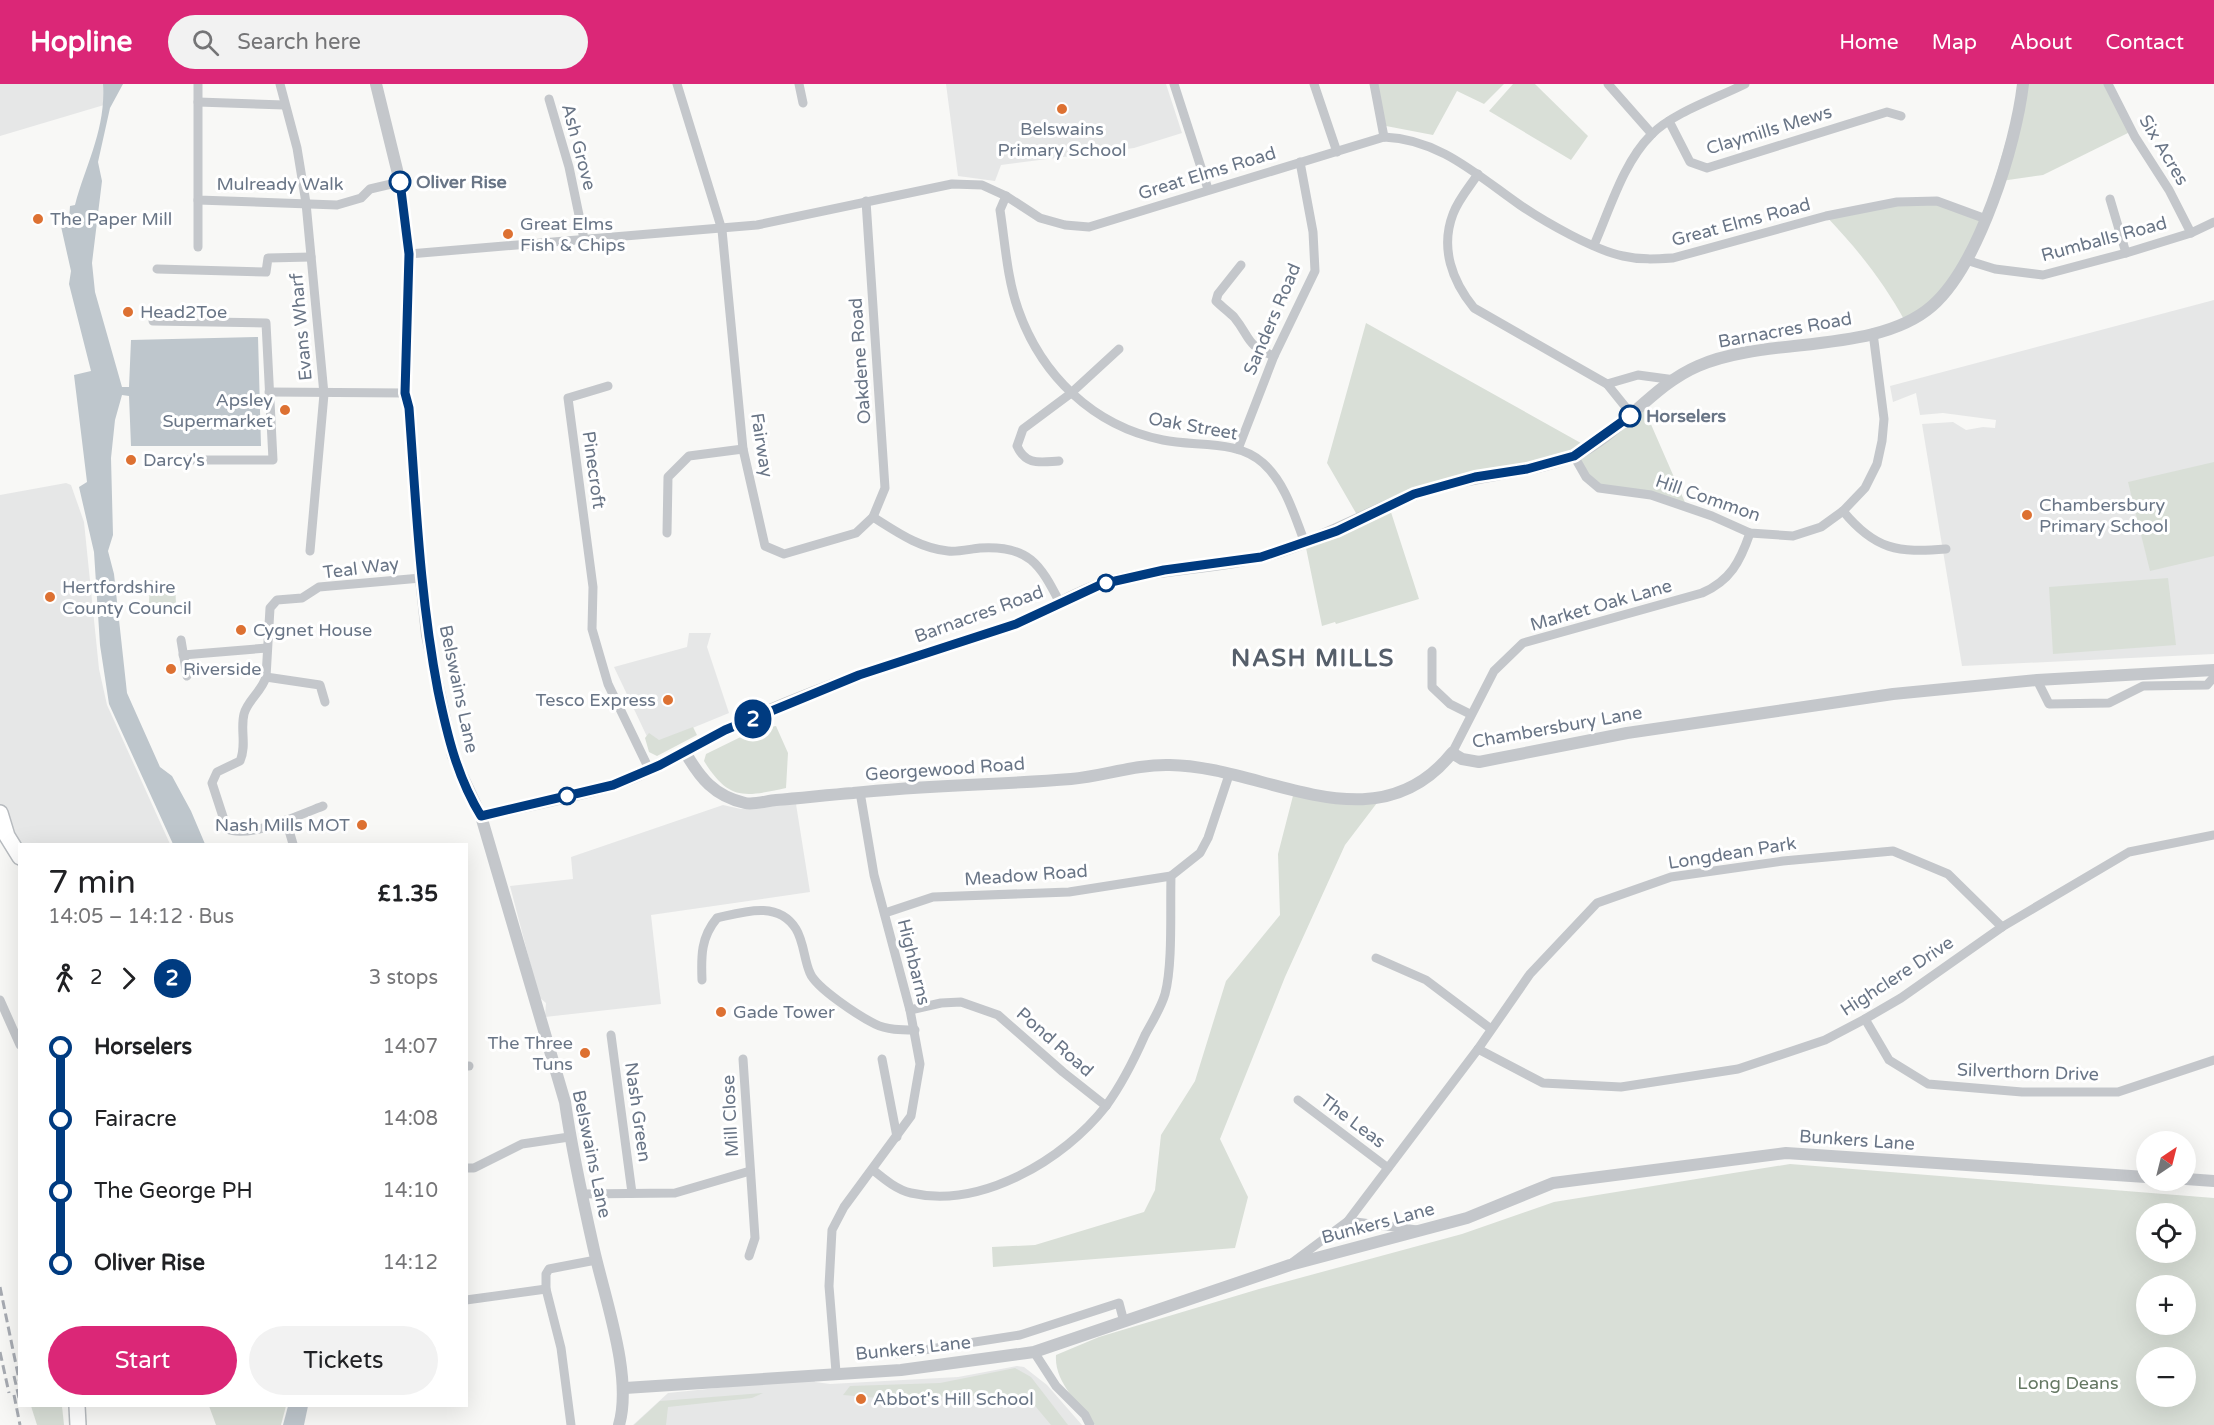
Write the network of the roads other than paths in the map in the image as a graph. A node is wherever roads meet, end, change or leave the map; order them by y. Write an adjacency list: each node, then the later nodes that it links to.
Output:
1 (198, 84): 15 (street, Mulready Walk)
2 (280, 84): 17 (street, Evans Wharf)
3 (376, 84): 25 (street, Belswains Lane)
4 (677, 84): 34 (street, Fairway)
5 (799, 84): 16 (street)
6 (1173, 84): 26 (street)
7 (1314, 84): 22 (street)
8 (1374, 84): 21 (street)
9 (1608, 84): 20 (street)
10 (1745, 84): 13 (street)
11 (2023, 84): 32 (street, Barnacres Road)
12 (2108, 84): 35 (street, Six Acres)
13 (1729, 87): 19 (street)
14 (549, 99): 36 (street, Ash Grove)
15 (198, 102): 17 (street); 29 (street, Mulready Walk)
16 (803, 104)
17 (284, 105): 31 (street, Evans Wharf)
18 (1901, 116): 19 (street, Claymills Mews)
19 (1669, 121): 20 (street)
20 (1652, 134): 37 (street)
21 (1384, 137): 22 (street, Great Elms Road); 24 (street, Great Elms Road)
22 (1337, 152): 23 (street, Great Elms Road)
23 (1300, 162): 26 (street, Great Elms Road); 48 (street, Sanders Road)
24 (1478, 174): 37 (street, Great Elms Road); 50 (street)
25 (400, 182): 31 (street, Mulready Walk); 40 (street, Belswains Lane)
26 (1208, 189): 27 (street, Great Elms Road)
27 (1006, 196): 30 (street, Great Elms Road); 55 (street, Oak Street)
28 (2110, 199): 39 (street)
29 (198, 200): 31 (street, Mulready Walk); 38 (street)
30 (866, 201): 34 (street, Great Elms Road); 63 (street, Oakdene Road)
31 (306, 203): 41 (street, Evans Wharf)
32 (1986, 219): 37 (street, Great Elms Road); 42 (street, Barnacres Road)
33 (2214, 222): 35 (street, Rumballs Road)
34 (722, 230): 36 (street, Great Elms Road); 57 (street, Fairway)
35 (2191, 232): 39 (street, Rumballs Road)
36 (584, 239): 40 (street, Great Elms Road)
37 (1594, 245)
38 (198, 247)
39 (2126, 253): 42 (street, Rumballs Road)
40 (409, 254): 53 (street, Belswains Lane)
41 (311, 257): 44 (street, Evans Wharf); 54 (street, Evans Wharf)
42 (1966, 260): 46 (street, Barnacres Road)
43 (1241, 265): 48 (street)
44 (157, 269)
45 (153, 321): 52 (street)
46 (1873, 333): 49 (street, Barnacres Road); 62 (street, Hill Common)
47 (1119, 349): 55 (street)
48 (1274, 356): 58 (street, Sanders Road)
49 (1676, 380): 50 (street); 56 (street, Barnacres Road)
50 (1607, 384): 56 (street)
51 (608, 386): 84 (street, Pinecroft)
52 (269, 392): 54 (street); 60 (street)
53 (405, 393): 54 (street); 69 (street, Belswains Lane)
54 (324, 394): 68 (street, Evans Wharf)
55 (1070, 394): 58 (street, Oak Street); 61 (street)
56 (1632, 415): 59 (street, Barnacres Road)
57 (743, 449): 63 (street, Fairway); 64 (street)
58 (1238, 449): 66 (street, Oak Street)
59 (1574, 456): 65 (street, Hill Common); 66 (street, Barnacres Road)
60 (159, 460)
61 (1059, 461)
62 (1843, 511): 65 (street, Hill Common); 67 (street)
63 (873, 517): 70 (street)
64 (667, 533)
65 (1750, 533): 81 (street, Market Oak Lane)
66 (1305, 543): 70 (street, Barnacres Road)
67 (1946, 549)
68 (310, 551)
69 (421, 578): 72 (street, Teal Way); 89 (street, Belswains Lane)
70 (1060, 603): 82 (street, Barnacres Road)
71 (181, 640): 74 (street)
72 (267, 648): 74 (street); 77 (street, Teal Way)
73 (1432, 651): 81 (street)
74 (183, 655): 76 (street)
75 (2214, 670): 79 (street, Chambersbury Lane)
76 (187, 676)
77 (266, 677): 80 (street); 90 (street, Teal Way)
78 (2214, 677): 79 (street)
79 (2037, 680): 83 (street, Chambersbury Lane)
80 (325, 702)
81 (1470, 714): 83 (street, Market Oak Lane)
82 (685, 752): 84 (street, Barnacres Road); 86 (street, Georgewood Road)
83 (1452, 753): 85 (street, Chambersbury Lane)
84 (649, 769): 89 (street, Barnacres Road)
85 (1229, 775): 86 (street, Georgewood Road); 94 (street)
86 (860, 792): 95 (street, Highbarns)
87 (323, 806): 90 (street)
88 (0, 813): 93 (main road)
89 (481, 816): 112 (street, Belswains Lane)
90 (286, 820): 92 (street)
91 (2214, 835): 96 (street, Highclere Drive)
92 (294, 843)
93 (18, 854)
94 (1171, 876): 95 (street, Meadow Road); 111 (street)
95 (885, 913): 100 (street, Highbarns)
96 (2001, 927): 101 (street, Highclere Drive); 102 (street, Longdean Park)
97 (1376, 958): 102 (street)
98 (702, 980): 103 (street)
99 (0, 1000): 105 (street)
100 (910, 1010): 103 (street, Highbarns); 111 (street, Pond Road)
101 (1865, 1019): 106 (street, Highclere Drive); 109 (street, Silverthorn Drive)
102 (1491, 1029): 106 (street, Longdean Park)
103 (915, 1030): 113 (street, Highbarns)
104 (611, 1035): 121 (street, Nash Green)
105 (18, 1040)
106 (1478, 1049): 115 (street, Longdean Park)
107 (743, 1059): 117 (street, Mill Close)
108 (882, 1059): 113 (street)
109 (2214, 1060)
110 (1298, 1100): 115 (street, The Leas)
111 (1106, 1106): 116 (street)
112 (569, 1137): 114 (street); 122 (street, Belswains Lane)
113 (897, 1137): 116 (street, Highbarns)
114 (468, 1168)
115 (1388, 1168): 123 (street, Longdean Park)
116 (873, 1170): 133 (street)
117 (750, 1171): 121 (street, Mill Close); 125 (street, Mill Close)
118 (2136, 1176): 124 (street, Bunkers Lane)
119 (2196, 1180): 120 (street)
120 (2214, 1181)
121 (632, 1193): 122 (street, Mill Close)
122 (581, 1194): 126 (street, Belswains Lane)
123 (1348, 1221): 124 (street); 127 (street, Longdean Park)
124 (1422, 1230): 127 (street, Bunkers Lane)
125 (749, 1256)
126 (596, 1260): 128 (street); 134 (street, Belswains Lane)
127 (1290, 1265): 130 (street, Bunkers Lane)
128 (546, 1289): 129 (street); 137 (street)
129 (468, 1300)
130 (1124, 1322): 131 (street, Bunkers Lane); 132 (street)
131 (1034, 1352): 133 (street, Bunkers Lane); 139 (street)
132 (898, 1354)
133 (836, 1372): 134 (street, Bunkers Lane)
134 (625, 1388): 138 (street)
135 (76, 1407): 136 (main road)
136 (78, 1425)
137 (572, 1425)
138 (619, 1425)
139 (1090, 1425)

